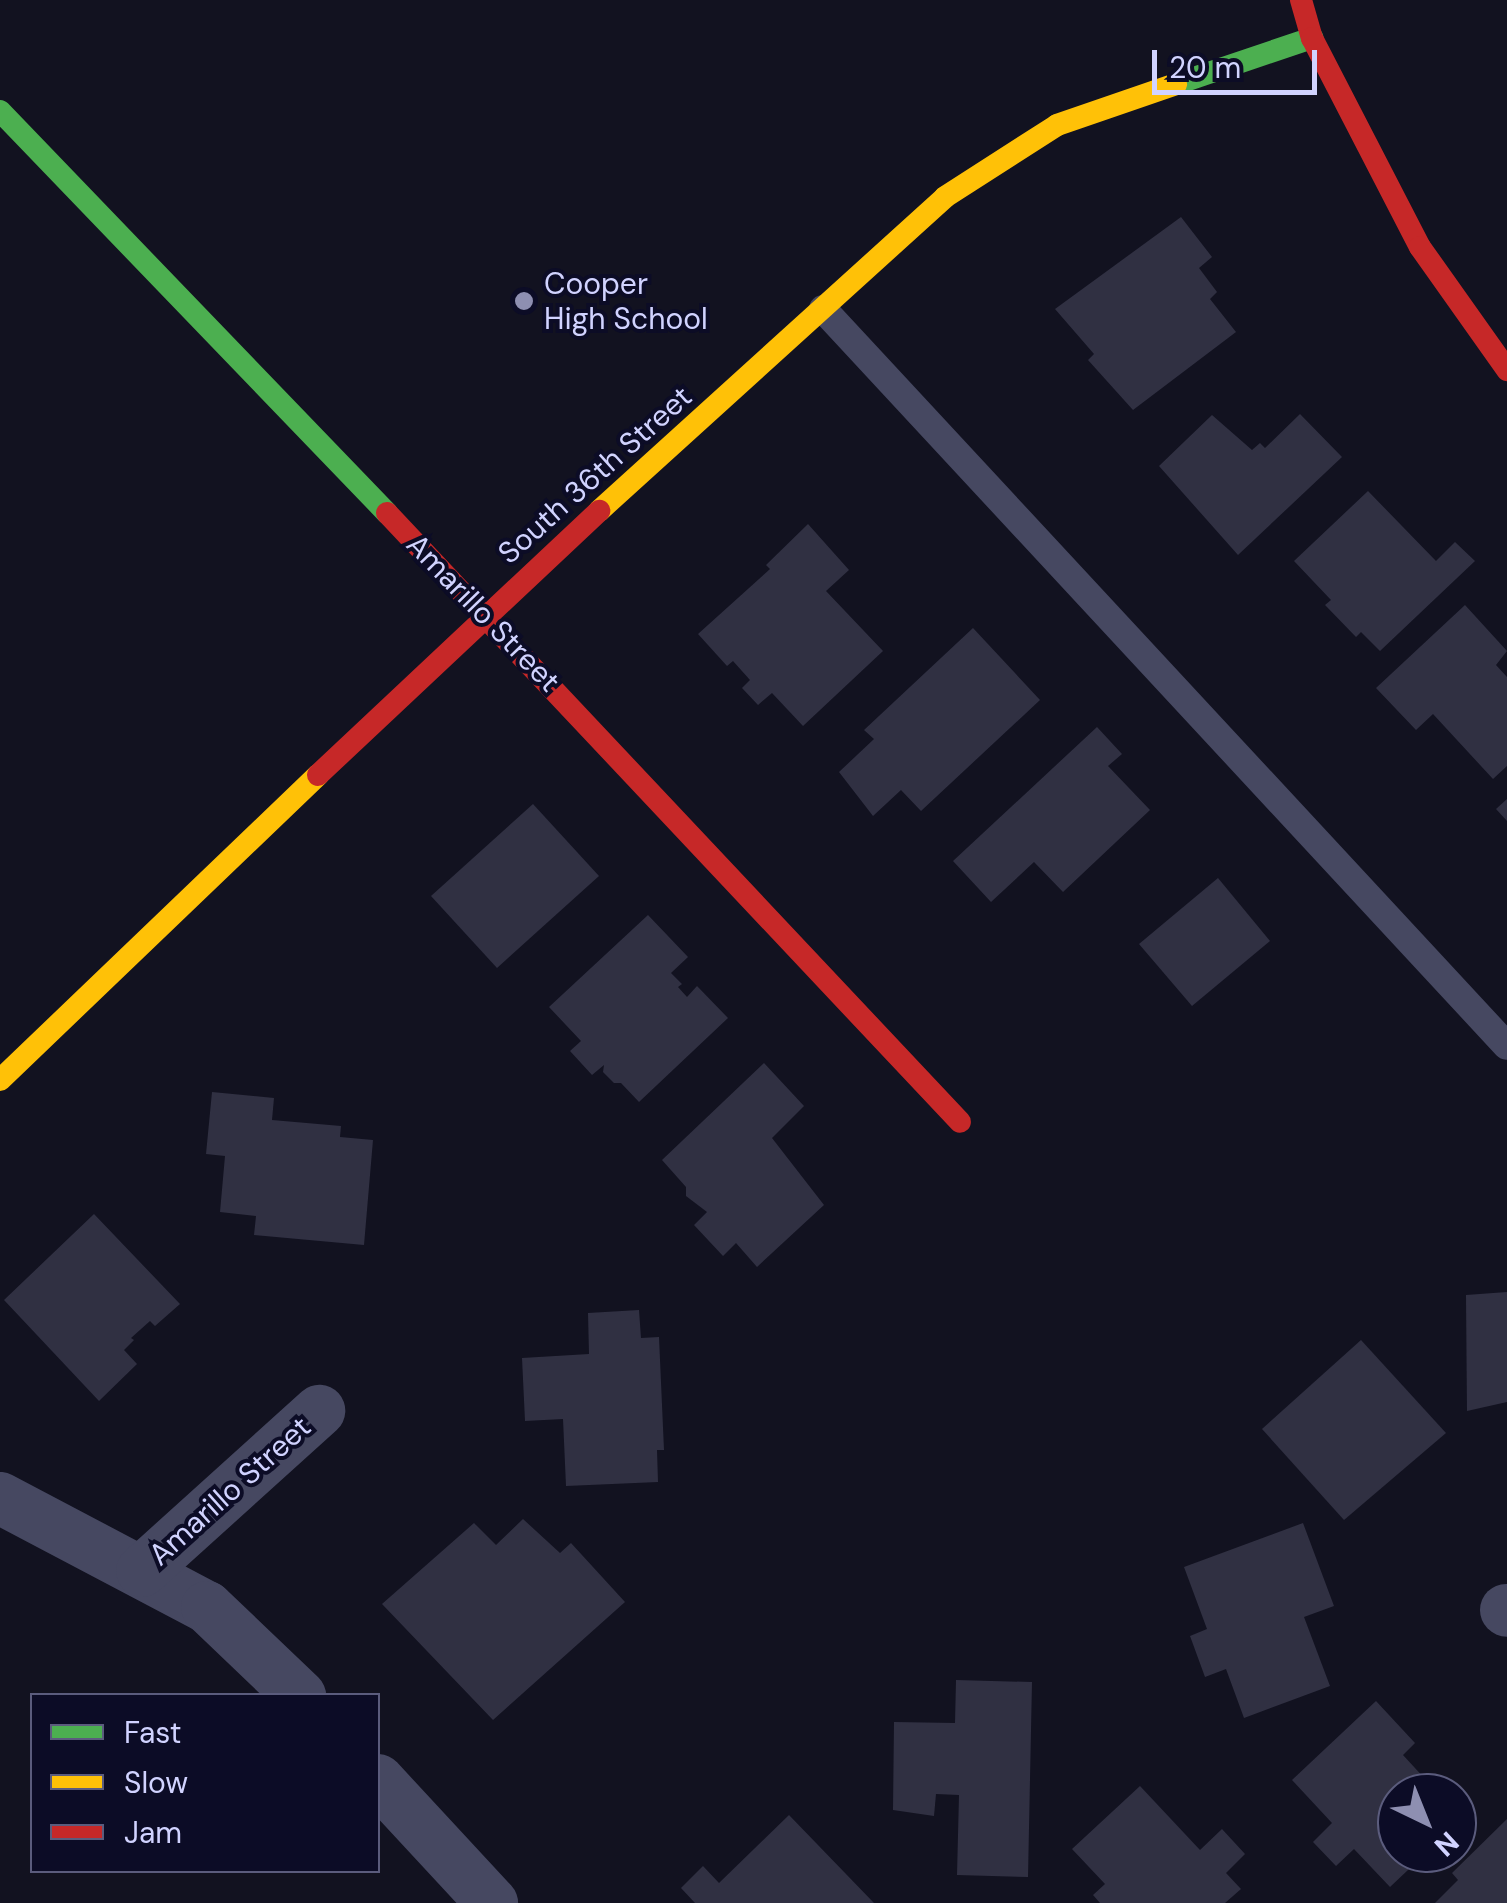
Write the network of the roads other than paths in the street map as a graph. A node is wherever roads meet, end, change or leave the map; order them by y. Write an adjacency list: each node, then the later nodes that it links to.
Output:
1 (1301, 0): 2 (street)
2 (1312, 38): 4 (street, South 36th Street); 5 (street)
3 (0, 111): 6 (street, Amarillo Street)
4 (823, 309): 6 (street, South 36th Street); 7 (lane)
5 (1507, 370)
6 (485, 615): 8 (street, South 36th Street); 9 (street, Amarillo Street)
7 (1507, 1046)
8 (0, 1080)
9 (960, 1122)
10 (319, 1411): 12 (street, Amarillo Street)
11 (0, 1498): 12 (street, Amarillo Street)
12 (142, 1571): 13 (street, Amarillo Street)
13 (297, 1693)
14 (380, 1782): 15 (street)
15 (492, 1903)

